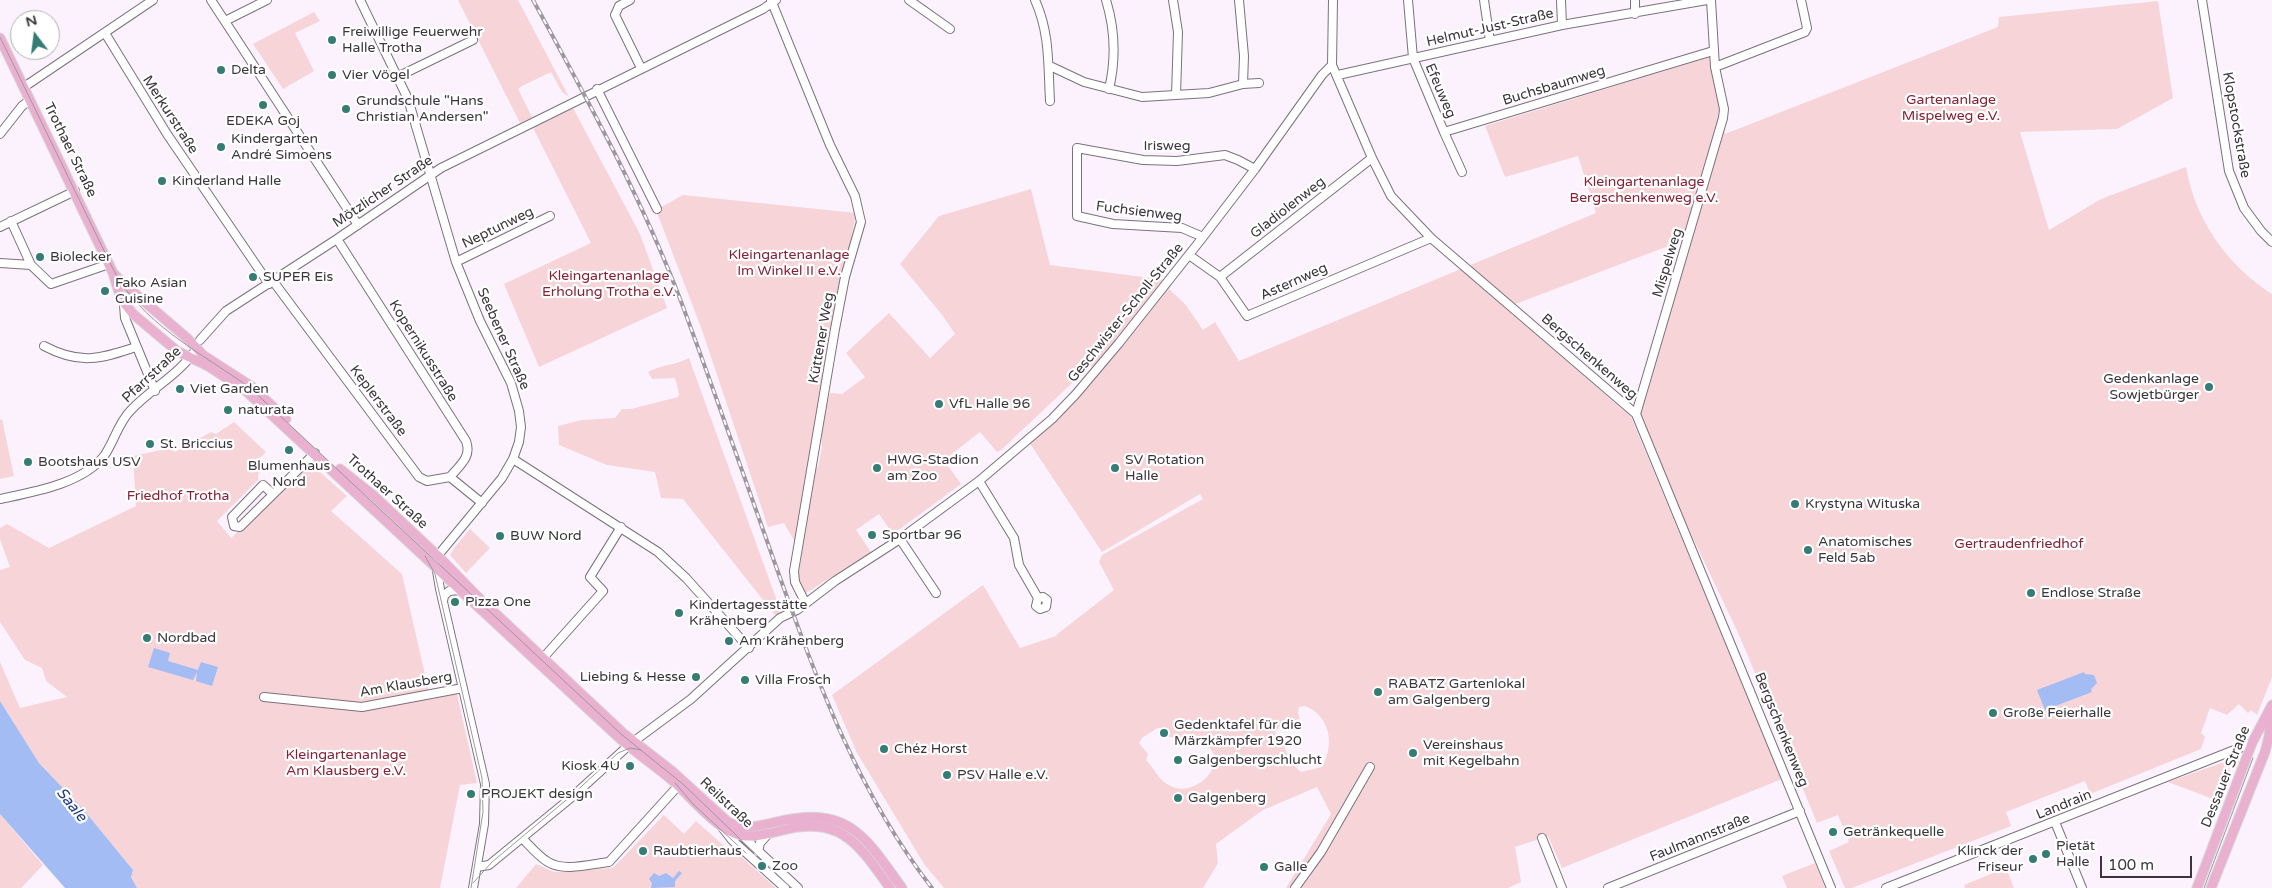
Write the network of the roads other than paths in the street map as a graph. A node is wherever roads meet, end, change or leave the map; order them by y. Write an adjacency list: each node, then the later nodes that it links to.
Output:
1 (211, 0): 22 (street)
2 (267, 0): 22 (street)
3 (360, 0): 36 (street, Seebener Straße)
4 (630, 0): 34 (street)
5 (910, 0): 24 (street)
6 (1035, 0): 32 (street)
7 (1106, 0): 41 (street)
8 (1173, 0): 42 (street)
9 (1239, 0): 38 (street)
10 (1333, 0): 31 (street, Bergschenkenweg)
11 (1408, 0): 30 (street, Efeuweg)
12 (1484, 0): 28 (street)
13 (1561, 0): 23 (street)
14 (1635, 0): 21 (street)
15 (1707, 0): 21 (street, Helmut-Just-Straße)
16 (1711, 0): 29 (street, Mispelweg)
17 (1801, 0): 33 (street)
18 (2202, 0): 61 (street, Klopstockstraße)
19 (149, 1): 25 (street)
20 (773, 1): 34 (street, Mötzlicher Straße); 92 (street, Küttener Weg)
21 (1635, 14): 23 (street, Helmut-Just-Straße)
22 (225, 21): 56 (street)
23 (1562, 25): 28 (street, Helmut-Just-Straße)
24 (950, 29)
25 (105, 33): 39 (street); 69 (street, Merkurstraße)
26 (0, 38): 39 (main road, Trothaer Straße)
27 (473, 40): 36 (street)
28 (1490, 41): 30 (street, Helmut-Just-Straße)
29 (1713, 51): 33 (street, Mispelweg); 45 (street, Buchsbaumweg)
30 (1413, 58): 35 (street, Helmut-Just-Straße); 45 (street, Efeuweg)
31 (1332, 64): 35 (street, Bergschenkenweg); 49 (street, Geschwister-Scholl-Straße)
32 (1050, 66): 41 (street); 44 (street)
33 (1715, 67): 76 (street, Mispelweg)
34 (641, 68): 40 (street, Mötzlicher Straße)
35 (1338, 76): 48 (street, Bergschenkenweg)
36 (398, 78): 51 (street, Seebener Straße)
37 (1259, 83): 38 (street)
38 (1244, 84): 42 (street)
39 (24, 87): 43 (main road, Trothaer Straße)
40 (597, 89): 51 (street, Mötzlicher Straße); 53 (street)
41 (1109, 89): 42 (street)
42 (1176, 95)
43 (30, 100): 46 (street); 52 (main road, Trothaer Straße)
44 (1050, 100)
45 (1444, 132): 50 (street)
46 (0, 134)
47 (1077, 148): 49 (street, Irisweg); 58 (street, Fuchsienweg)
48 (1372, 158): 59 (street, Bergschenkenweg); 68 (street, Gladiolenweg)
49 (1255, 169): 58 (street, Geschwister-Scholl-Straße)
50 (1462, 172)
51 (430, 176): 56 (street, Mötzlicher Straße); 63 (street, Seebener Straße)
52 (74, 191): 55 (street); 65 (main road, Trothaer Straße)
53 (657, 209)
54 (550, 216): 63 (street, Neptunweg)
55 (12, 221): 57 (street); 66 (street)
56 (358, 225): 60 (street, Mötzlicher Straße)
57 (0, 227)
58 (1203, 237): 62 (street, Geschwister-Scholl-Straße)
59 (1431, 238): 68 (street, Asternweg); 76 (street, Bergschenkenweg)
60 (337, 239): 69 (street, Mötzlicher Straße); 79 (street, Kopernikusstraße)
61 (2272, 242)
62 (1189, 254): 68 (street, Asternweg); 80 (street, Geschwister-Scholl-Straße)
63 (456, 262): 78 (street, Seebener Straße)
64 (0, 263): 66 (street)
65 (109, 264): 66 (street); 67 (main road, Trothaer Straße)
66 (32, 265)
67 (113, 273): 70 (main road, Trothaer Straße); 71 (main road, Trothaer Straße)
68 (1220, 277)
69 (271, 282): 71 (street, Mötzlicher Straße); 79 (street, Keplerstraße)
70 (124, 305): 73 (street, Trothaer Straße); 74 (main road, Trothaer Straße)
71 (199, 344): 74 (street, Pfarrstraße); 86 (main road, Trothaer Straße)
72 (44, 346): 73 (street)
73 (136, 347): 75 (street, Trothaer Straße)
74 (190, 358): 75 (street, Pfarrstraße); 77 (main road, Trothaer Straße)
75 (155, 391): 82 (street, Pfarrstraße)
76 (1636, 414): 104 (street, Bergschenkenweg)
77 (315, 453): 81 (street); 87 (main road, Trothaer Straße)
78 (513, 459): 83 (street, Seebener Straße); 84 (street)
79 (450, 477): 83 (street)
80 (979, 481): 85 (street, Geschwister-Scholl-Straße); 90 (street)
81 (273, 494): 81 (street)
82 (2, 500)
83 (482, 503): 86 (street, Seebener Straße)
84 (621, 527): 93 (street); 94 (street)
85 (900, 539): 89 (street); 92 (street, Geschwister-Scholl-Straße)
86 (438, 556): 87 (street); 94 (main road, Trothaer Straße)
87 (436, 568): 88 (main road, Trothaer Straße); 91 (street)
88 (460, 590): 91 (street); 100 (main road, Trothaer Straße)
89 (936, 593)
90 (1038, 598)
91 (443, 601): 95 (street)
92 (805, 602): 93 (street, Geschwister-Scholl-Straße)
93 (749, 648): 100 (street, Geschwister-Scholl-Straße)
94 (543, 658): 100 (main road, Trothaer Straße)
95 (463, 688): 96 (street, Am Klausberg); 112 (street)
96 (264, 697)
97 (2272, 705): 98 (main road, Dessauer Straße); 99 (main road, Dessauer Straße)
98 (2271, 736): 99 (main road); 101 (main road, Dessauer Straße)
99 (2252, 743): 101 (main road); 105 (street, Landrain); 124 (main road, Dessauer Straße)
100 (631, 744): 103 (main road, Reilstraße); 106 (main road, Reilstraße); 109 (street, Geschwister-Scholl-Straße)
101 (2262, 760): 125 (main road, Dessauer Straße)
102 (1370, 767): 118 (street)
103 (678, 786): 106 (main road, Reilstraße); 109 (street)
104 (1800, 811): 120 (street, Faulmannstraße); 121 (street, Bergschenkenweg)
105 (2055, 822): 122 (street, Landrain); 123 (street)
106 (724, 824): 108 (main road); 114 (street, Reilstraße); 117 (main road)
107 (768, 834): 108 (main road); 111 (street); 116 (main road)
108 (741, 835): 111 (street, Reilstraße)
109 (522, 838): 112 (street, Geschwister-Scholl-Straße)
110 (1542, 838): 119 (street)
111 (758, 852): 115 (street, Reilstraße)
112 (476, 867): 113 (street)
113 (473, 888)
114 (785, 888)
115 (798, 888)
116 (890, 888)
117 (902, 888)
118 (1295, 888)
119 (1562, 888)
120 (1608, 888)
121 (1832, 888)
122 (1886, 888)
123 (2082, 888)
124 (2197, 888)
125 (2211, 888)

